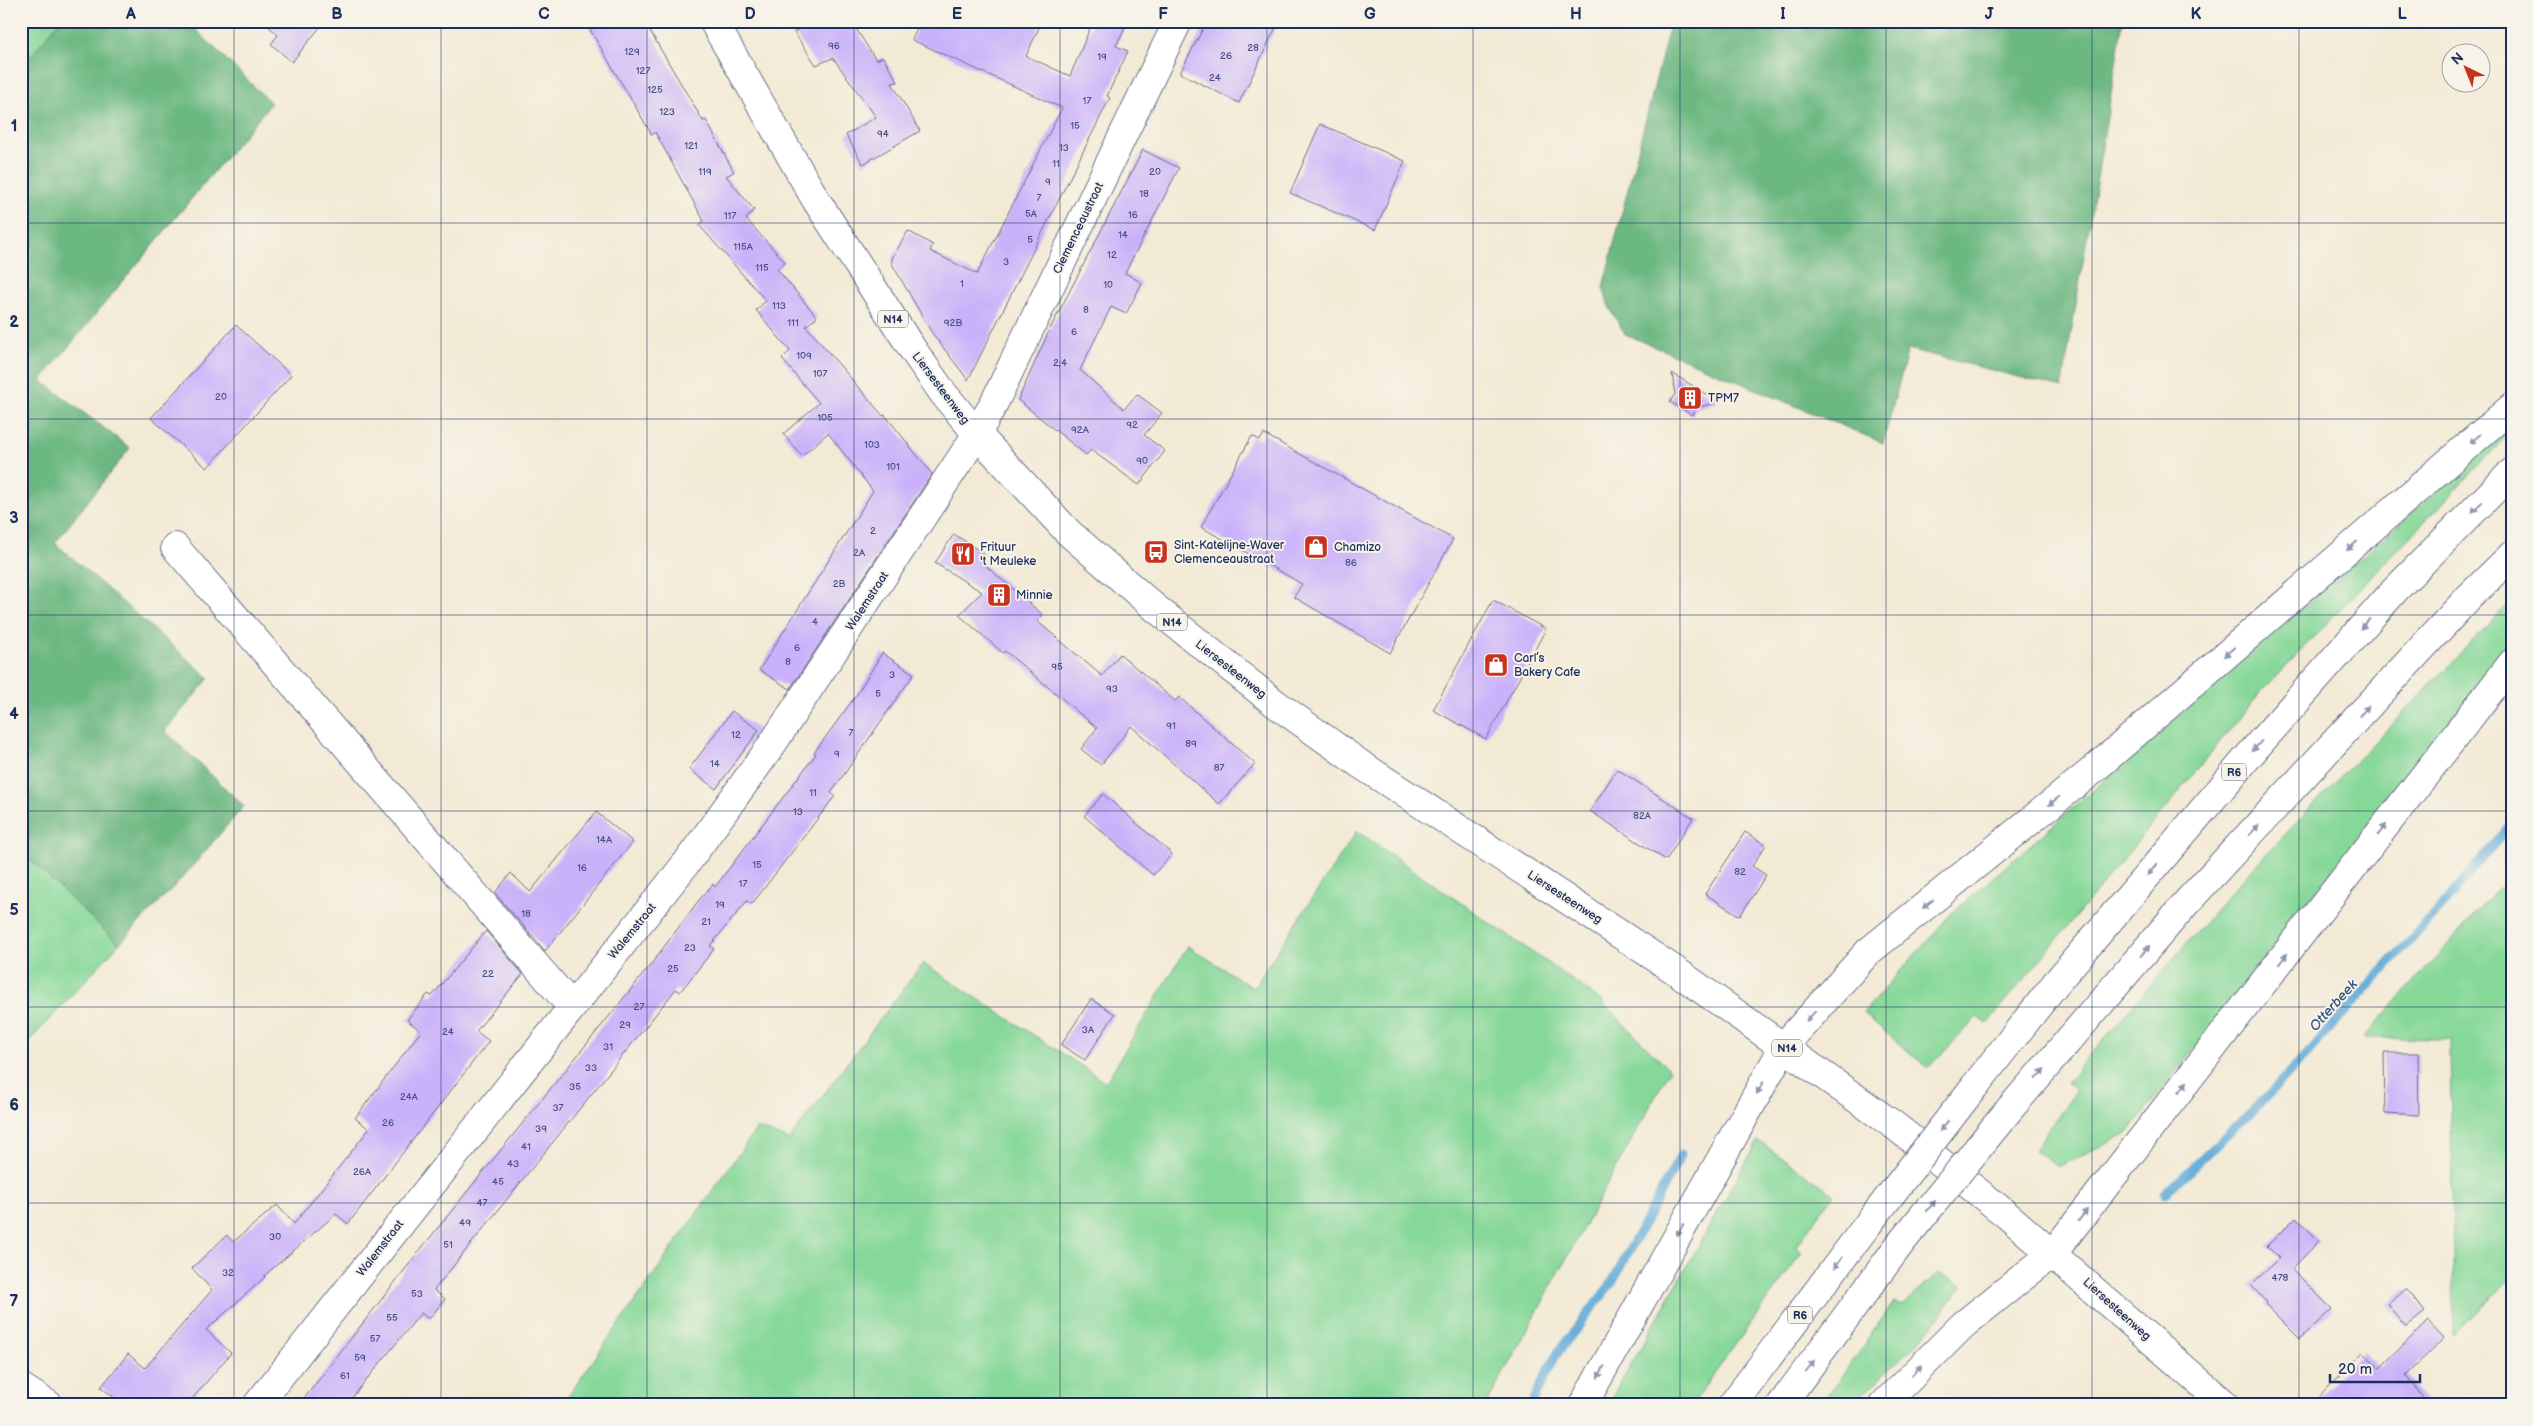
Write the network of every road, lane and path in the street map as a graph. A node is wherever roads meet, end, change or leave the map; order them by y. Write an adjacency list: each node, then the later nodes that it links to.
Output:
1 (713, 21): 4 (main road, Liersesteenweg / N14)
2 (1178, 21): 4 (main road, Clemenceaustraat)
3 (2512, 407): 10 (main road, one-way to 10)
4 (977, 434): 9 (main road, Walemstraat); 10 (main road, Liersesteenweg / N14)
5 (2512, 472): 16 (main road, R6, one-way to 16, bridge)
6 (175, 547): 9 (main road)
7 (2512, 555): 17 (main road, one-way to 7, bridge)
8 (2512, 663): 11 (main road, one-way to 8)
9 (572, 1006): 14 (main road, Walemstraat)
10 (1784, 1046): 11 (main road, Liersesteenweg / N14); 15 (main road, one-way to 15)
11 (2053, 1254): 18 (main road, one-way to 11); 19 (main road, Liersesteenweg / N14)
12 (21, 1387): 13 (main road)
13 (49, 1405)
14 (257, 1405)
15 (1583, 1405)
16 (1732, 1405)
17 (1782, 1405)
18 (1883, 1405)
19 (2226, 1405)

